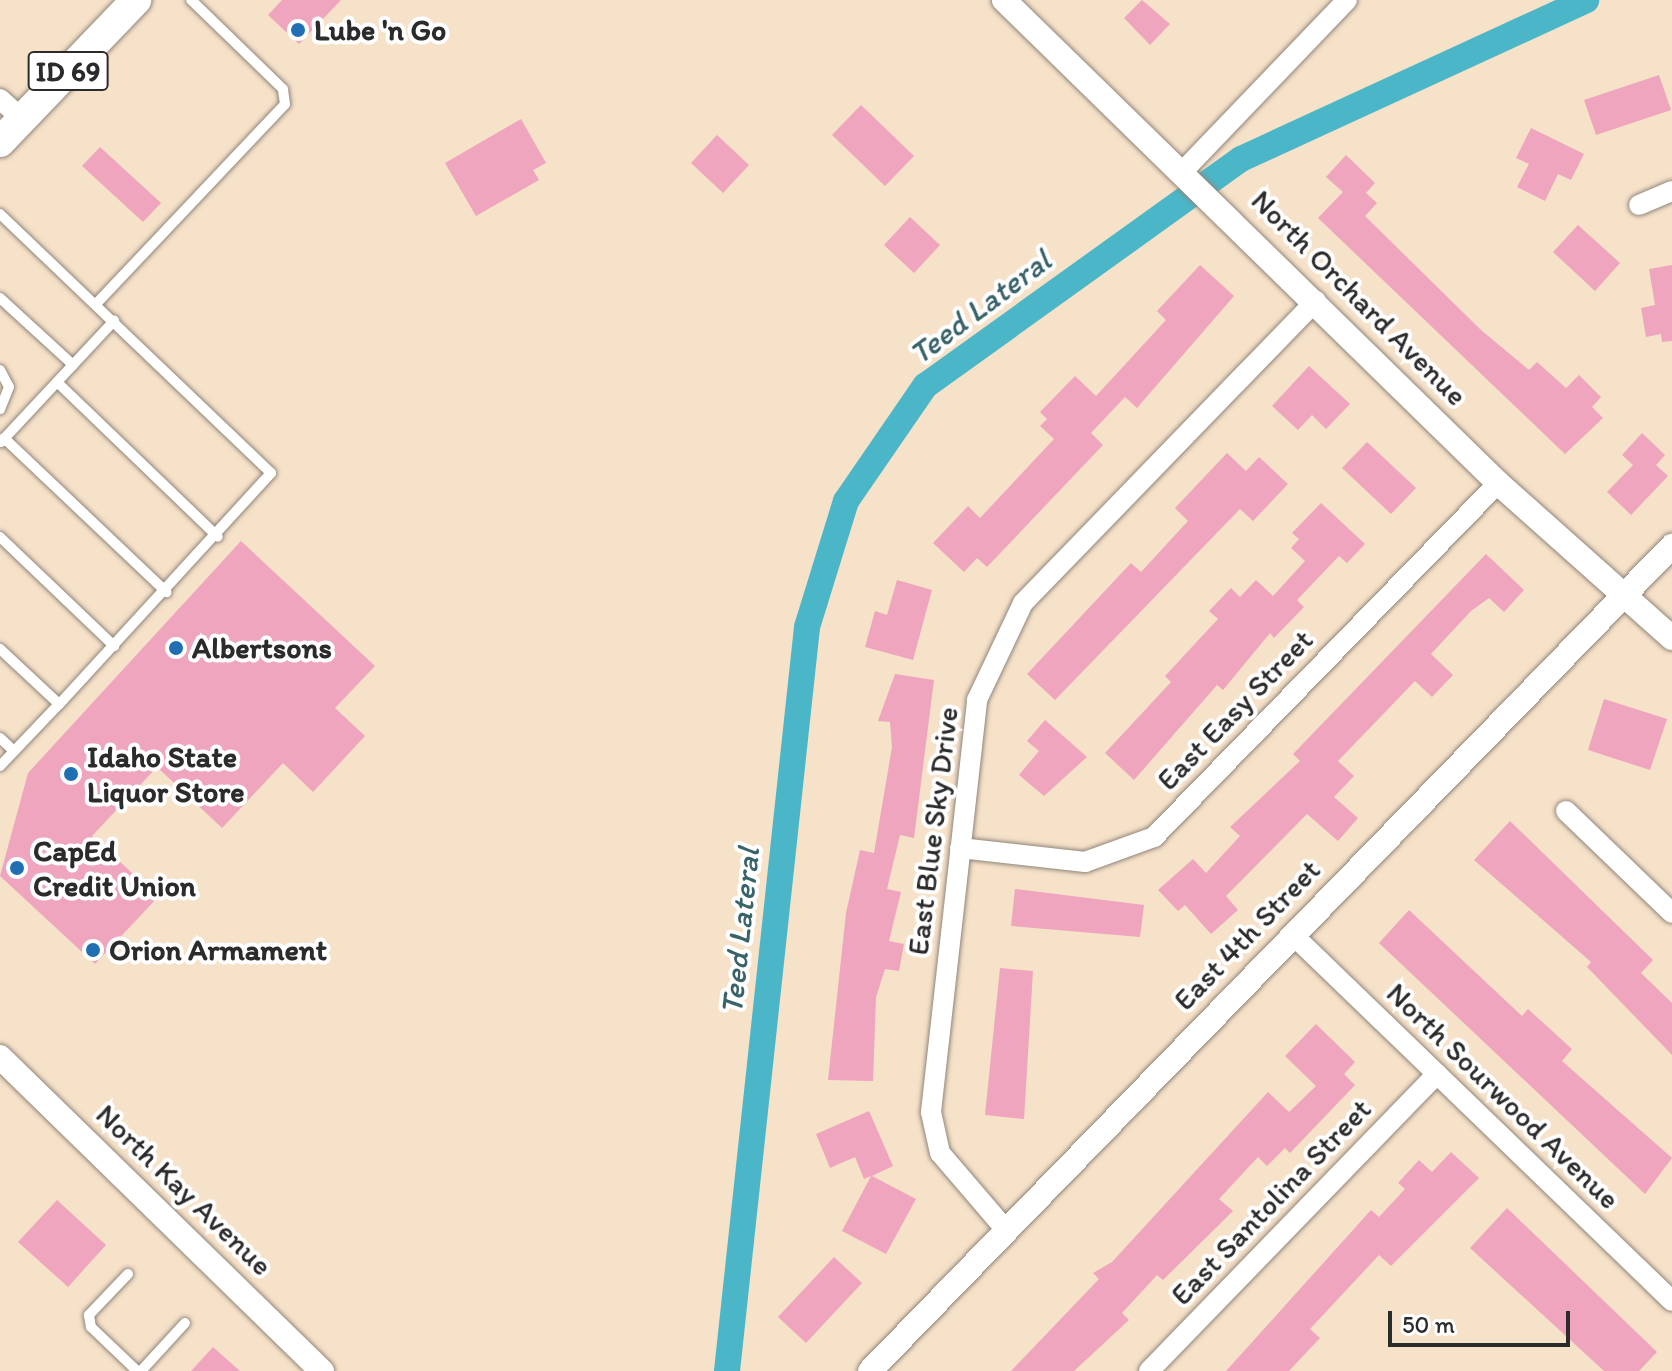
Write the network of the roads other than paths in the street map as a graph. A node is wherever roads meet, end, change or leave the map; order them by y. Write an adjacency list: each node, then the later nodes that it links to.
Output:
1 (136, 0): 5 (main road, ID 69)
2 (191, 0): 13 (lane)
3 (1004, 0): 7 (street, North Orchard Avenue)
4 (1347, 0): 7 (street)
5 (11, 109): 6 (main road, ID 69)
6 (0, 142)
7 (1195, 179): 12 (street, North Orchard Avenue)
8 (1672, 191): 9 (street)
9 (1639, 205)
10 (0, 214): 13 (lane)
11 (0, 298): 15 (lane)
12 (1316, 301): 20 (street, North Orchard Avenue); 34 (street, East Blue Sky Drive)
13 (96, 304): 14 (lane)
14 (114, 321): 15 (lane); 22 (lane)
15 (73, 365): 17 (lane)
16 (0, 370): 18 (lane)
17 (57, 382): 19 (lane); 22 (lane)
18 (0, 409)
19 (2, 441): 24 (lane)
20 (1498, 483): 25 (street, North Orchard Avenue); 34 (street, East Easy Street)
21 (0, 537): 27 (lane)
22 (218, 537): 24 (lane)
23 (1672, 546): 25 (street, East 4th Street)
24 (166, 592): 27 (lane)
25 (1623, 598): 26 (street, North Orchard Avenue); 36 (street, East 4th Street)
26 (1672, 638)
27 (114, 646): 29 (lane)
28 (0, 649): 29 (lane)
29 (59, 704): 31 (lane)
30 (0, 738): 31 (lane)
31 (14, 751): 32 (lane)
32 (0, 766)
33 (1566, 811): 35 (street)
34 (960, 848): 39 (street, East Blue Sky Drive)
35 (1672, 913)
36 (1292, 934): 38 (street, North Sourwood Avenue); 39 (street, East 4th Street)
37 (0, 1057): 44 (street, North Kay Avenue)
38 (1437, 1074): 41 (street, North Sourwood Avenue); 46 (street, East Santolina Street)
39 (1006, 1230): 45 (street, East 4th Street)
40 (128, 1274): 43 (lane)
41 (1672, 1301)
42 (185, 1323): 43 (lane)
43 (139, 1371)
44 (322, 1371)
45 (870, 1371)
46 (1149, 1371)

